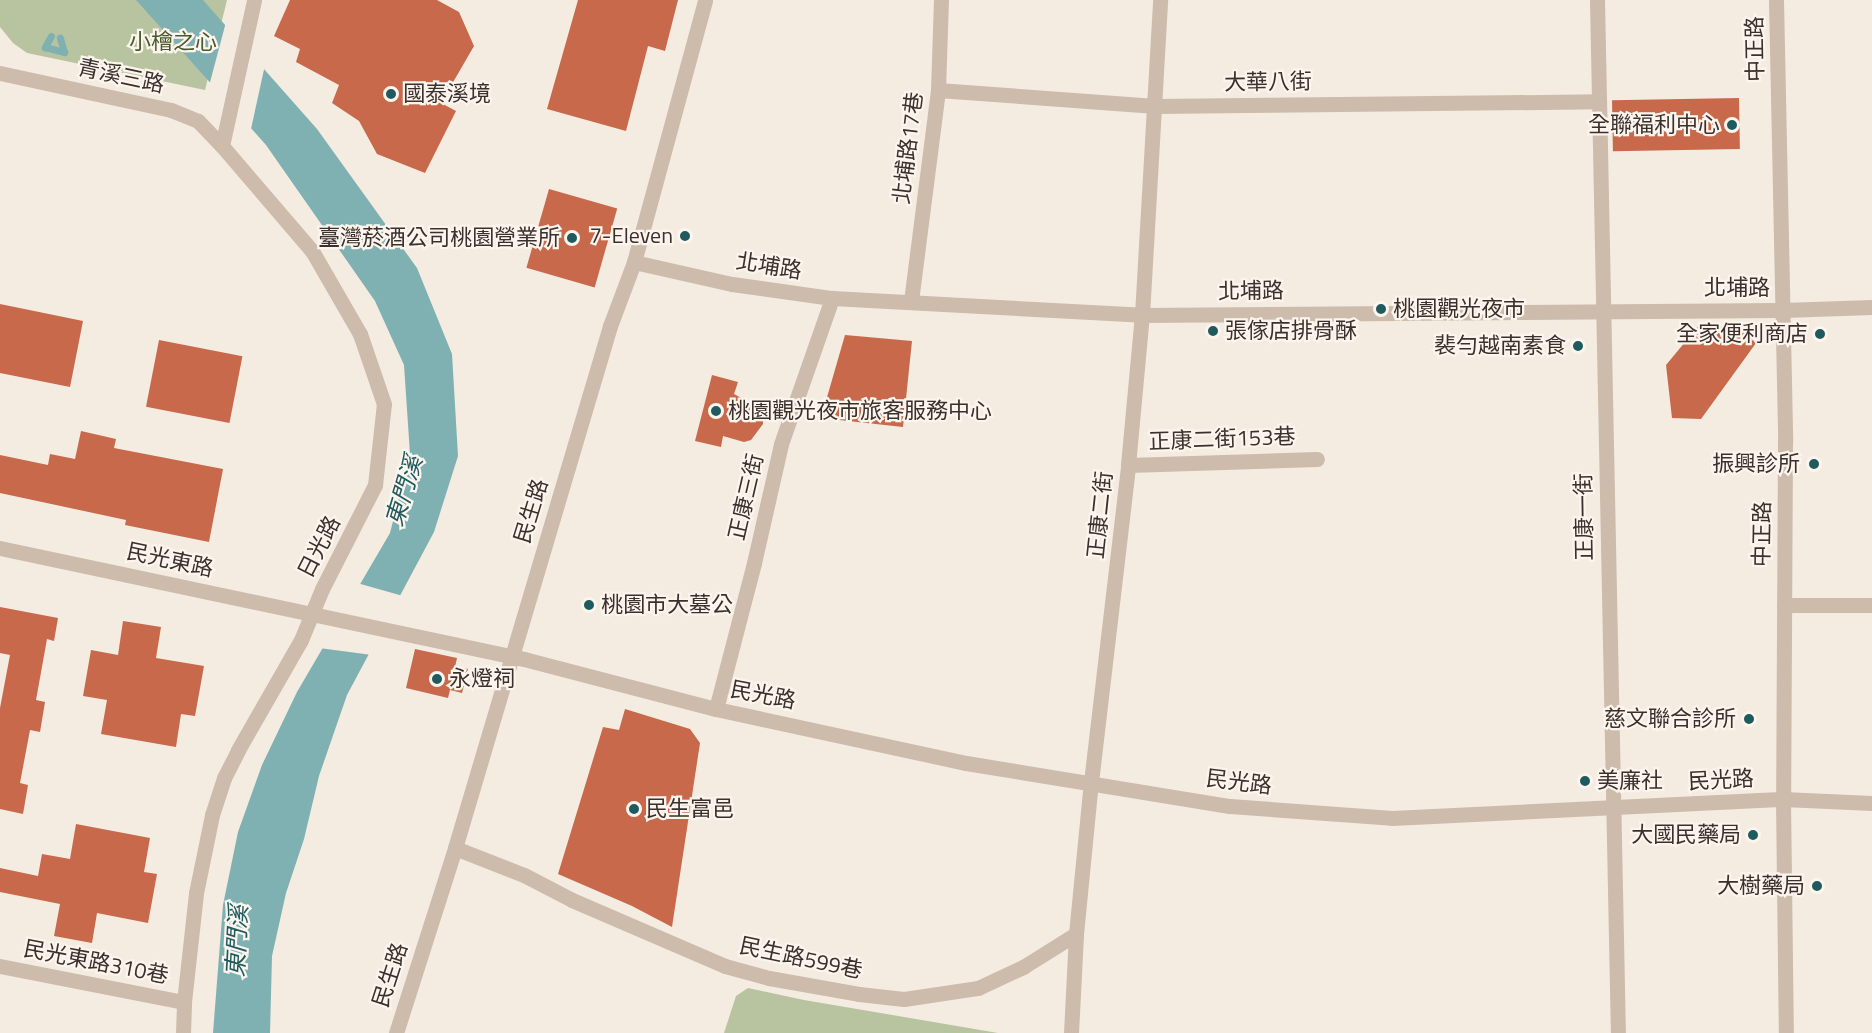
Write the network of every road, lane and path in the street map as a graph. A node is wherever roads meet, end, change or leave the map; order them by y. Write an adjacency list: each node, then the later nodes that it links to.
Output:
1 (254, 0): 11 (street)
2 (705, 0): 12 (street, 民生路)
3 (941, 0): 8 (street, 北埔路17巷)
4 (1160, 0): 10 (street, 正康二街)
5 (1597, 0): 9 (street, 正康一街)
6 (1776, 0): 17 (street, 中正路)
7 (0, 73): 11 (street, 青溪三路)
8 (938, 90): 10 (street, 大華八街); 14 (street, 北埔路17巷)
9 (1599, 101): 10 (street, 大華八街); 16 (street, 正康一街)
10 (1155, 106): 18 (street, 正康二街)
11 (222, 146): 24 (street, 日光路)
12 (634, 262): 13 (street, 北埔路); 25 (street, 民生路)
13 (832, 298): 14 (street, 北埔路); 26 (street, 正康三街)
14 (912, 301): 18 (street, 北埔路)
15 (1872, 307): 17 (street, 北埔路)
16 (1604, 310): 17 (street, 北埔路); 18 (street, 北埔路); 30 (street, 正康一街)
17 (1784, 310): 22 (street, 中正路)
18 (1142, 315): 20 (street, 正康二街)
19 (1317, 459): 20 (street, 正康二街153巷)
20 (1128, 465): 27 (street, 正康二街)
21 (0, 548): 24 (street, 民光東路)
22 (1784, 604): 23 (street); 28 (street, 中正路)
23 (1872, 604)
24 (312, 612): 25 (street, 民光東路); 34 (street, 日光路)
25 (511, 656): 26 (street, 民光路); 31 (street, 民生路)
26 (716, 709): 27 (street, 民光路)
27 (1091, 782): 30 (street, 民光路); 32 (street, 正康二街)
28 (1783, 799): 29 (street, 民光路); 30 (street, 民光路); 39 (street, 中正路)
29 (1872, 803)
30 (1612, 807): 38 (street, 正康一街)
31 (455, 848): 32 (street, 民生路599巷); 36 (street, 民生路)
32 (1076, 934): 37 (street, 正康二街)
33 (0, 966): 34 (street, 民光東路310巷)
34 (184, 1002): 35 (street, 日光路)
35 (183, 1033)
36 (396, 1033)
37 (1071, 1033)
38 (1618, 1033)
39 (1786, 1033)

